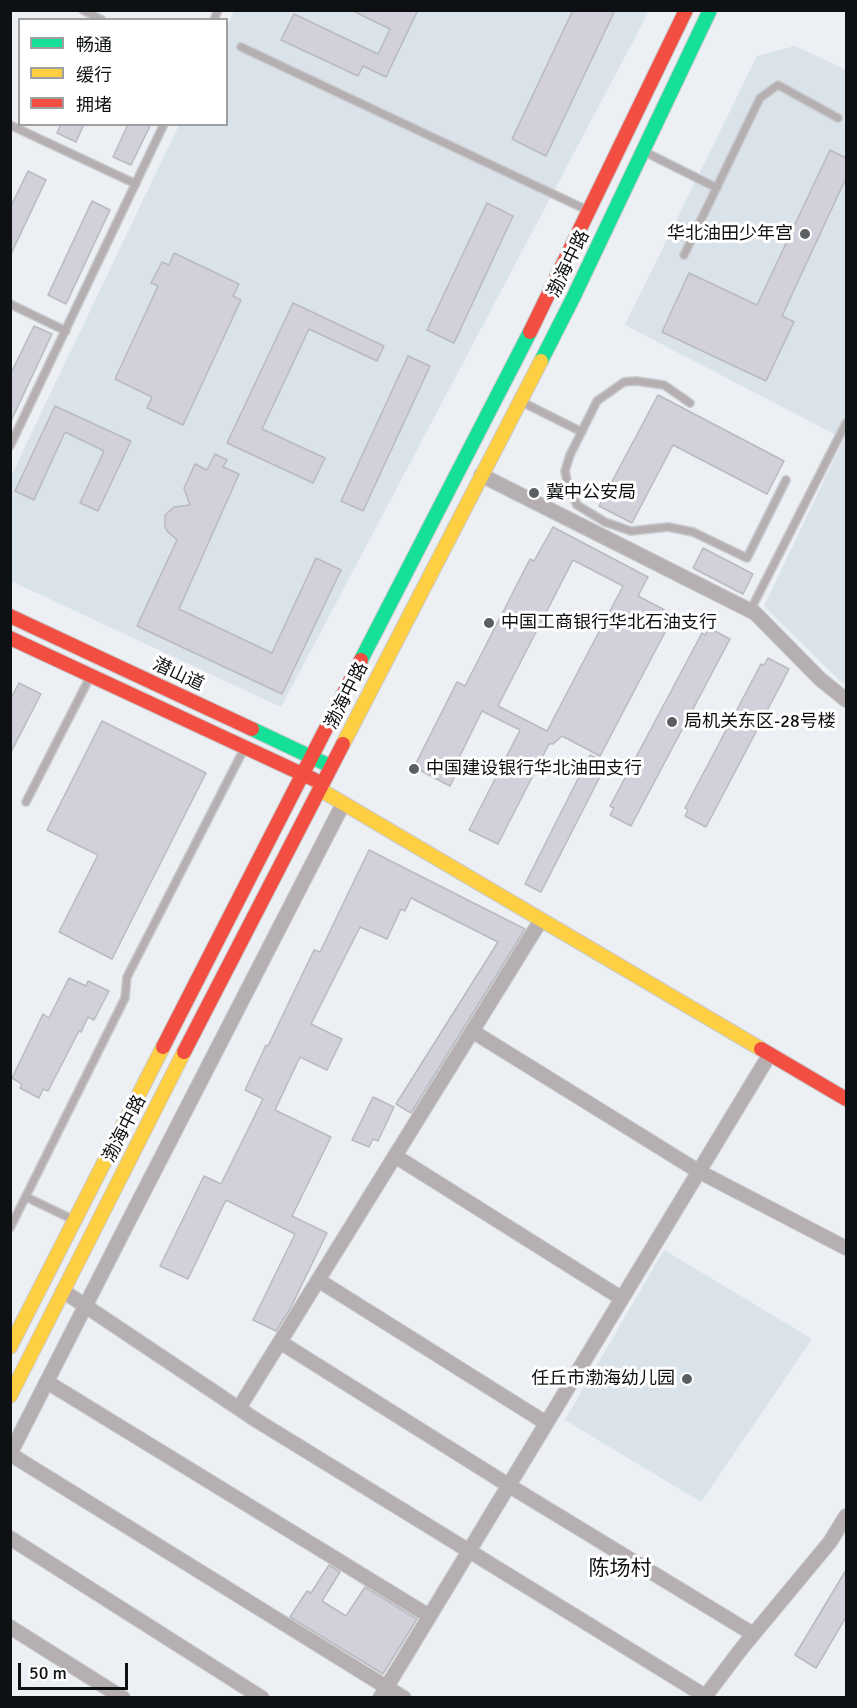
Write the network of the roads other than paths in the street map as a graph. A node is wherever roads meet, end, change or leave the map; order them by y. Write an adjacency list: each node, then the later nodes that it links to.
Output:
1 (82, 10): 4 (lane)
2 (686, 10): 12 (main road, 渤海中路)
3 (710, 10): 9 (main road, 渤海中路)
4 (98, 18)
5 (241, 47): 12 (lane)
6 (838, 118): 11 (lane)
7 (10, 125): 10 (lane)
8 (163, 126): 10 (lane)
9 (643, 151): 11 (lane); 16 (main road, 渤海中路)
10 (136, 184): 15 (lane)
11 (717, 188): 13 (lane)
12 (590, 212): 29 (main road, 渤海中路)
13 (684, 255)
14 (10, 304): 15 (lane)
15 (66, 331): 20 (lane)
16 (520, 400): 19 (lane); 21 (main road, 渤海中路)
17 (690, 403): 19 (lane)
18 (846, 423): 23 (lane)
19 (582, 432): 22 (lane)
20 (10, 446)
21 (482, 475): 23 (street); 30 (main road, 渤海中路)
22 (786, 480)
23 (750, 611): 27 (street)
24 (10, 616): 29 (main road, 潜山道)
25 (10, 638): 26 (main road, 潜山道)
26 (91, 675): 28 (main road, 潜山道); 33 (lane)
27 (846, 700)
28 (245, 747): 31 (main road, 潜山道); 41 (lane)
29 (311, 757): 30 (main road, 潜山道); 31 (main road, 渤海中路)
30 (331, 766): 32 (main road, 渤海中路)
31 (302, 774): 32 (main road, 潜山道); 42 (main road, 渤海中路)
32 (321, 786): 34 (main road, 潜山道); 46 (main road, 渤海中路)
33 (26, 802)
34 (343, 804): 35 (main road, 潜山道); 48 (street)
35 (541, 920): 36 (street); 37 (main road, 潜山道)
36 (472, 1031): 39 (street); 40 (street)
37 (770, 1054): 38 (main road, 潜山道); 40 (street)
38 (846, 1099)
39 (395, 1156): 45 (street); 47 (street)
40 (698, 1172): 44 (street); 47 (street)
41 (26, 1197): 42 (lane); 43 (lane)
42 (74, 1220): 50 (main road, 渤海中路)
43 (10, 1228)
44 (846, 1248)
45 (318, 1280): 49 (street); 54 (street)
46 (63, 1291): 48 (street); 52 (main road, 渤海中路)
47 (621, 1298): 54 (street)
48 (85, 1306): 51 (street); 53 (street)
49 (280, 1342): 53 (street); 56 (street)
50 (10, 1347)
51 (47, 1382): 55 (street); 60 (street)
52 (10, 1396)
53 (239, 1408): 59 (street)
54 (546, 1423): 56 (street)
55 (10, 1454): 63 (street)
56 (508, 1485): 59 (street); 62 (street)
57 (846, 1516): 62 (street)
58 (10, 1538): 66 (street)
59 (469, 1551): 60 (street); 64 (street)
60 (429, 1616): 63 (street)
61 (10, 1627): 65 (street)
62 (753, 1634): 64 (street)
63 (383, 1692): 67 (street)
64 (705, 1697)
65 (123, 1698)
66 (262, 1698)
67 (404, 1698)

